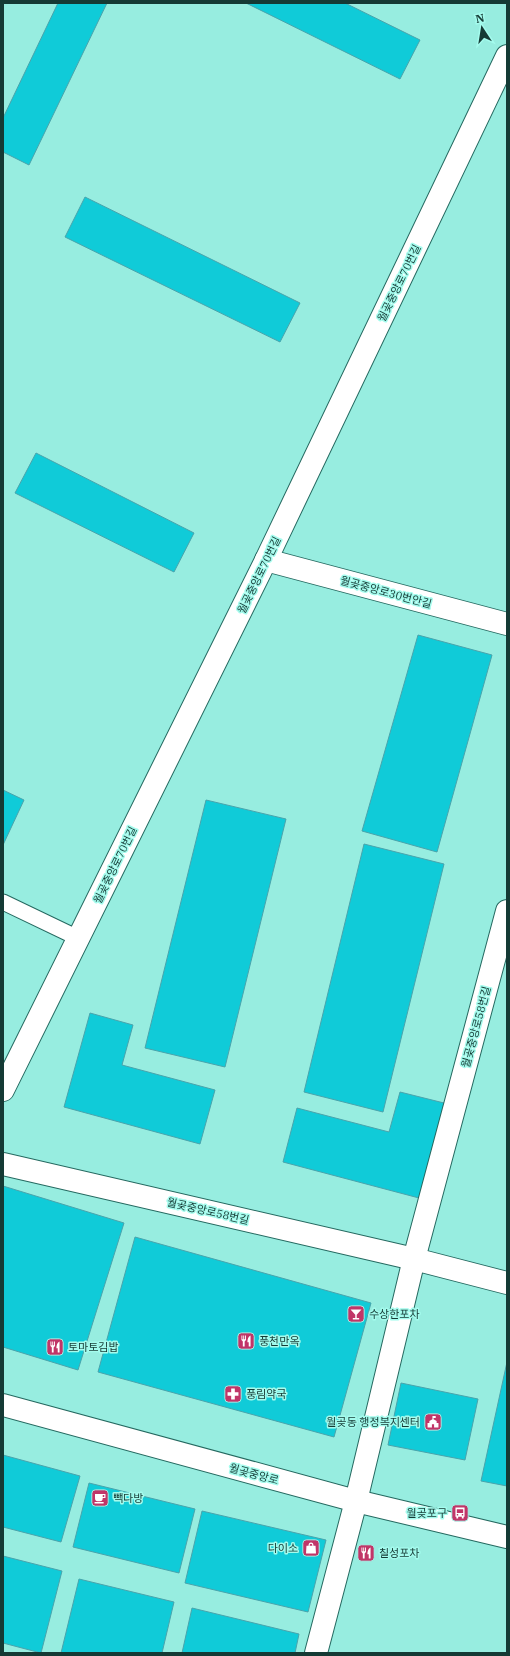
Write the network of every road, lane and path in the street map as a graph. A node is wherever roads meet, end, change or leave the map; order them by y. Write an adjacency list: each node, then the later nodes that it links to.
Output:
1 (507, 56): 2 (street, 월곶중앙로70번길)
2 (266, 560): 3 (street, 월곶중앙로30번안길); 6 (street, 월곶중앙로70번길)
3 (507, 624)
4 (3, 902): 6 (lane)
5 (507, 911): 9 (street, 월곶중앙로58번길)
6 (78, 938): 7 (street, 월곶중앙로70번길)
7 (3, 1090)
8 (3, 1164): 9 (street, 월곶중앙로58번길)
9 (414, 1259): 10 (street, 월곶중앙로58번길); 12 (street, 월곶중앙로58번길)
10 (507, 1283)
11 (3, 1405): 12 (street, 월곶중앙로)
12 (356, 1501): 13 (street, 월곶중앙로); 14 (street, 월곶중앙로58번길)
13 (507, 1537)
14 (316, 1653)

